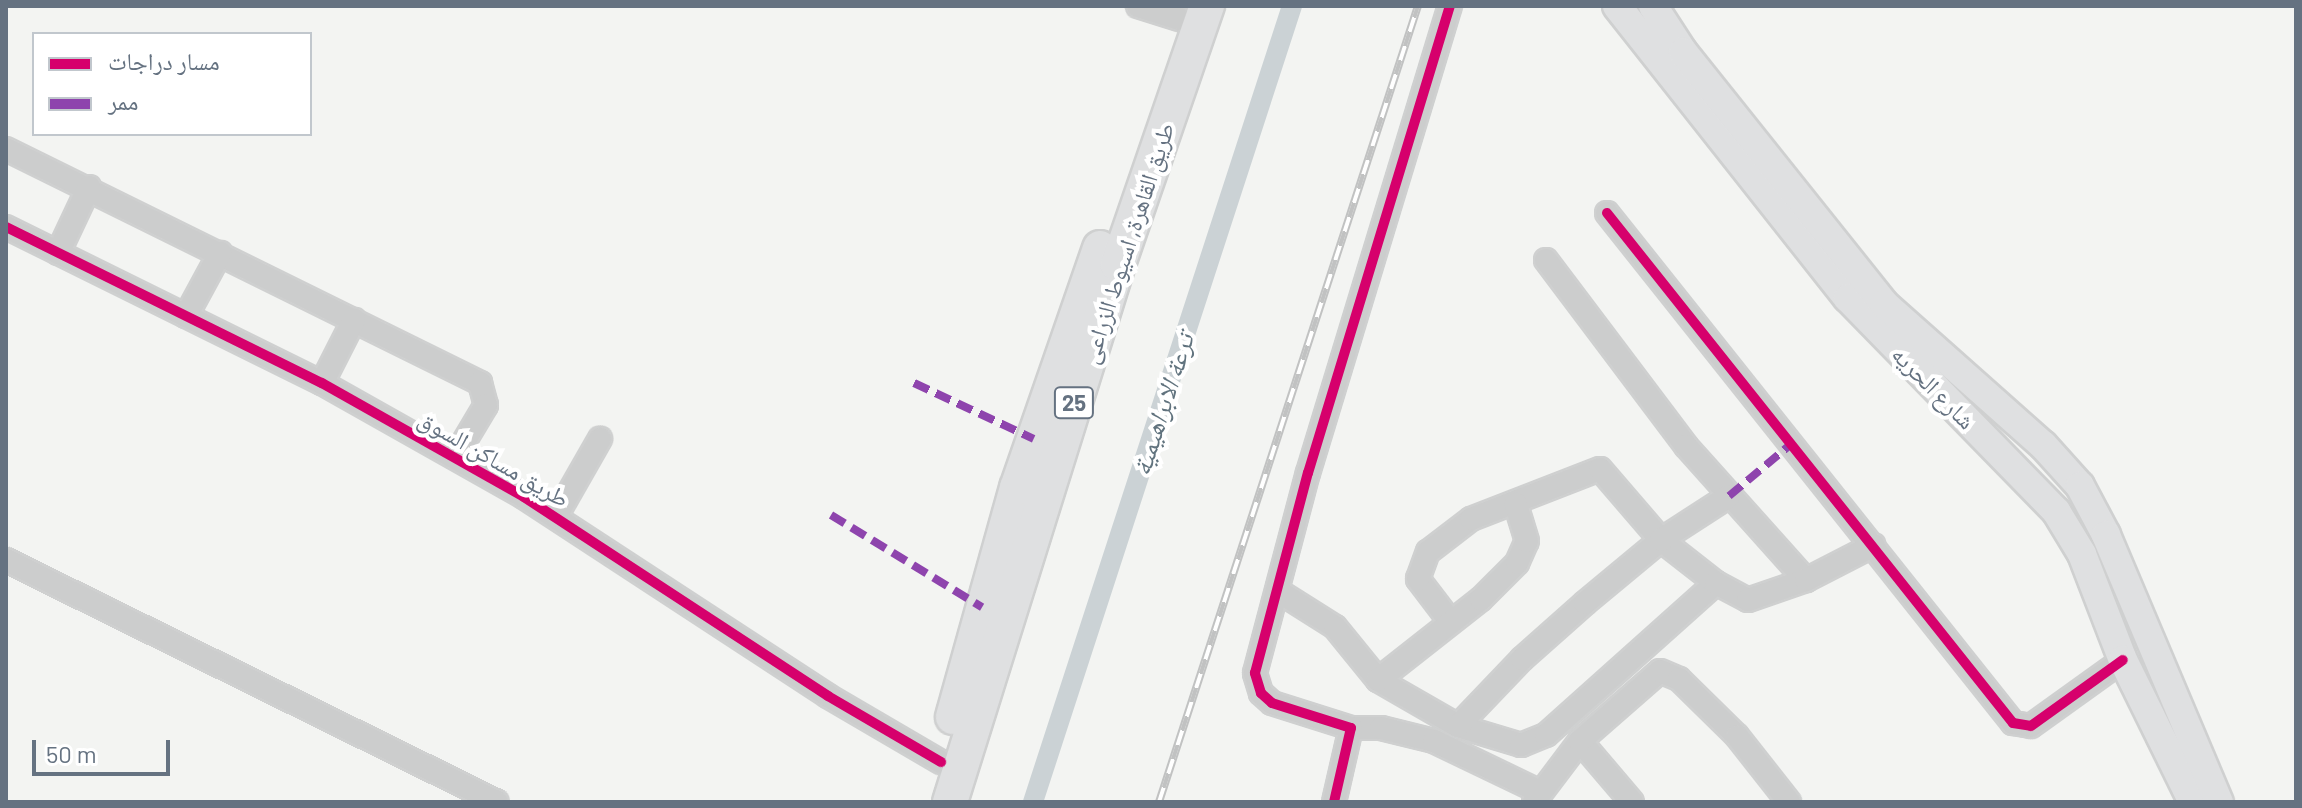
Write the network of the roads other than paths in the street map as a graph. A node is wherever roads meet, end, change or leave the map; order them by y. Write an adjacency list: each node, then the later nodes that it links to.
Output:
1 (1138, 6): 5 (street)
2 (1450, 6): 28 (street)
3 (1617, 6): 17 (main road, شارع الحريه)
4 (1653, 6): 16 (main road, شارع الحريه)
5 (1190, 10): 35 (highway, طريق القاهرة, اسيوط الزراعى / 25); 39 (highway, طريق القاهرة, اسيوط الزراعى / 25)
6 (6, 149): 7 (street)
7 (89, 187): 10 (street); 11 (street)
8 (1607, 213): 24 (street)
9 (6, 227): 10 (street, طريق مساكن السوق)
10 (58, 253): 13 (street, طريق مساكن السوق)
11 (220, 253): 13 (street); 14 (street)
12 (1546, 260): 20 (street)
13 (186, 316): 15 (street, طريق مساكن السوق)
14 (354, 320): 15 (street); 19 (street)
15 (322, 383): 19 (street, طريق مساكن السوق)
16 (1989, 399): 17 (main road); 44 (main road, شارع الحريه)
17 (1969, 422): 30 (main road, شارع الحريه)
18 (600, 439): 22 (street)
19 (455, 457): 22 (street, طريق مساكن السوق)
20 (1729, 496): 23 (street); 26 (street)
21 (1516, 504): 23 (street); 29 (street); 29 (street)
22 (556, 516): 35 (street, طريق مساكن السوق)
23 (1661, 540): 27 (street); 32 (street)
24 (1874, 545): 26 (street); 30 (street)
25 (6, 560): 37 (street)
26 (1806, 580): 27 (street)
27 (1716, 583): 32 (street)
28 (1278, 591): 31 (street); 33 (street)
29 (1450, 621): 31 (street)
30 (2123, 660): 43 (main road, شارع الحريه)
31 (1378, 680): 32 (street)
32 (1458, 726)
33 (1351, 728): 36 (street); 40 (street)
34 (1580, 741): 36 (street); 41 (street); 42 (street)
35 (941, 762): 38 (highway, طريق القاهرة, اسيوط الزراعى / 25)
36 (1537, 797)
37 (497, 802)
38 (930, 802)
39 (950, 802)
40 (1334, 802)
41 (1632, 802)
42 (1789, 802)
43 (2193, 802)
44 (2219, 802)

